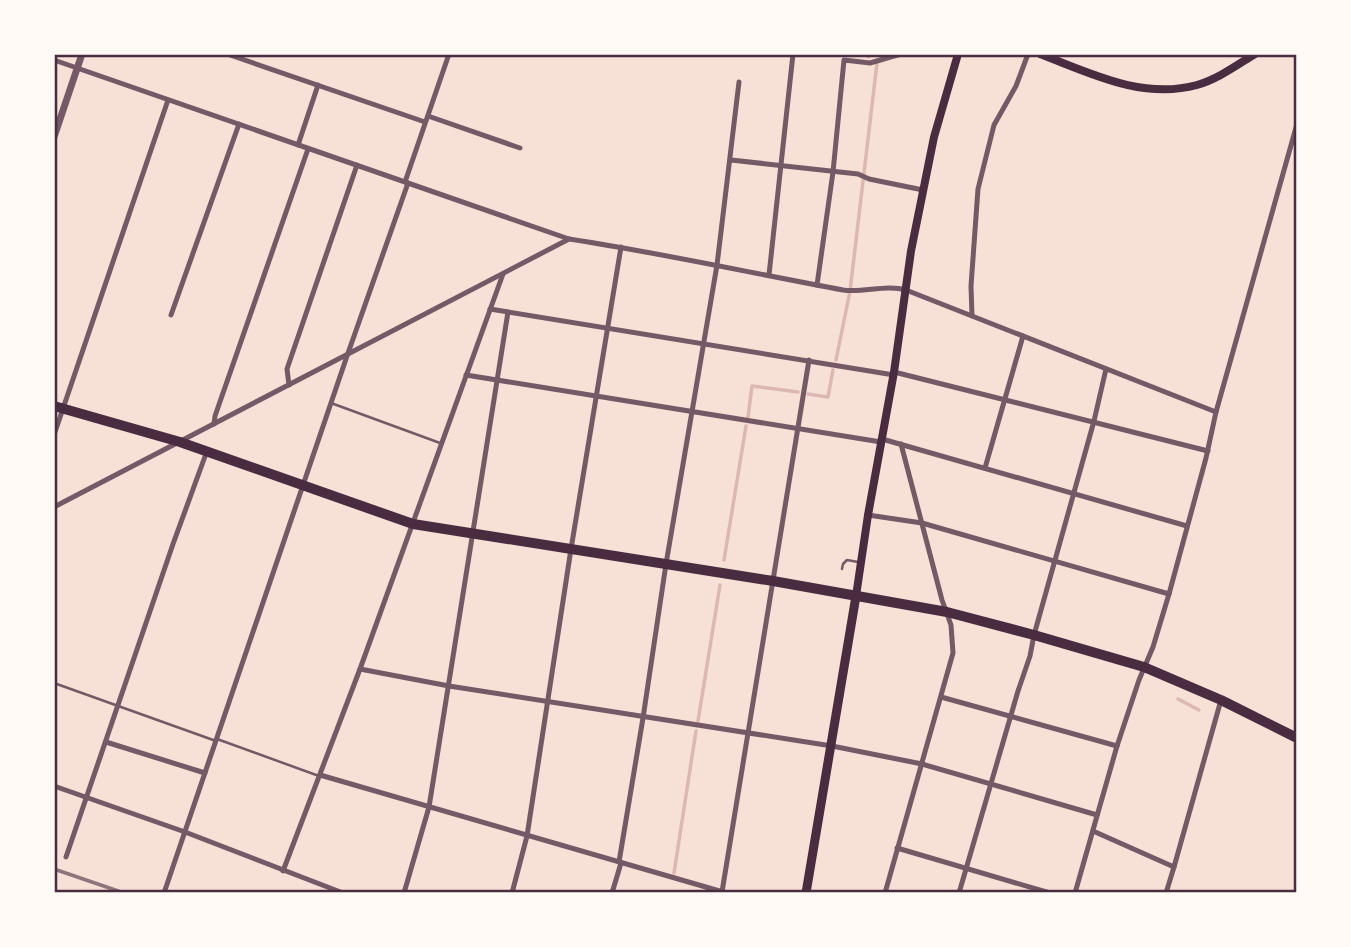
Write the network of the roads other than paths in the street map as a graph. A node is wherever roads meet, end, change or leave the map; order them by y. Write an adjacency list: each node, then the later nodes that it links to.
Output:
1 (82, 54): 11 (street)
2 (227, 54): 13 (street)
3 (449, 54): 15 (street)
4 (793, 54): 24 (street)
5 (901, 54): 25 (street)
6 (958, 54): 27 (main road)
7 (1028, 54): 38 (street)
8 (1040, 54): 9 (main road)
9 (1255, 54)
10 (54, 60): 11 (street)
11 (78, 68): 14 (street); 18 (street)
12 (739, 82): 22 (street)
13 (318, 85): 15 (street); 19 (street)
14 (168, 100): 16 (street); 52 (street)
15 (426, 119): 20 (street); 26 (street)
16 (239, 124): 19 (street); 37 (street)
17 (1297, 124): 54 (street)
18 (54, 137)
19 (298, 145): 21 (street)
20 (520, 148)
21 (308, 149): 23 (street); 56 (street)
22 (731, 160): 24 (street); 30 (street)
23 (357, 165): 26 (street); 48 (street)
24 (782, 166): 25 (street); 32 (street)
25 (833, 172): 27 (street); 33 (street)
26 (407, 183): 28 (street); 42 (street)
27 (923, 190): 34 (main road)
28 (569, 239): 29 (street); 31 (street)
29 (621, 247): 30 (street); 39 (street)
30 (717, 265): 32 (street); 41 (street)
31 (503, 274): 35 (street); 42 (street)
32 (769, 275): 33 (street)
33 (817, 285): 34 (street)
34 (906, 290): 38 (street); 45 (main road)
35 (490, 309): 36 (street); 46 (street)
36 (508, 312): 39 (street); 47 (street)
37 (171, 315)
38 (972, 316): 40 (street)
39 (608, 328): 41 (street); 49 (street)
40 (1023, 336): 44 (street); 50 (street)
41 (703, 344): 43 (street); 53 (street)
42 (347, 356): 48 (street); 51 (street)
43 (809, 360): 45 (street); 57 (street)
44 (1106, 369): 54 (street); 55 (street)
45 (894, 374): 50 (street); 59 (main road)
46 (466, 375): 47 (street); 61 (street)
47 (497, 380): 49 (street); 73 (street)
48 (289, 385): 56 (street)
49 (597, 396): 53 (street); 74 (street)
50 (1005, 400): 55 (street); 65 (street)
51 (331, 403): 61 (lane); 66 (street)
52 (59, 408): 58 (street); 60 (highway)
53 (692, 412): 57 (street); 77 (street)
54 (1216, 412): 64 (street)
55 (1094, 421): 64 (street); 67 (street)
56 (214, 425): 60 (street)
57 (797, 429): 59 (street); 79 (street)
58 (54, 435)
59 (882, 441): 62 (street); 69 (main road)
60 (180, 442): 63 (highway); 68 (street)
61 (441, 443): 71 (street)
62 (901, 444): 65 (street); 70 (street)
63 (207, 451): 66 (highway); 91 (street)
64 (1208, 451): 72 (street)
65 (985, 468): 67 (street)
66 (304, 484): 71 (highway); 96 (street)
67 (1073, 493): 72 (street); 75 (street)
68 (54, 507)
69 (868, 515): 70 (street); 76 (main road)
70 (922, 523): 75 (street); 82 (street)
71 (413, 524): 73 (highway); 85 (street)
72 (1187, 526): 80 (street)
73 (472, 534): 74 (highway); 87 (street)
74 (571, 549): 77 (highway); 90 (street)
75 (1054, 561): 80 (street); 83 (street)
76 (861, 562): 78 (lane); 81 (main road)
77 (666, 564): 79 (highway); 93 (street)
78 (842, 569)
79 (773, 581): 81 (highway); 94 (street)
80 (1169, 594): 84 (street)
81 (856, 596): 82 (highway); 98 (main road)
82 (947, 612): 83 (highway); 88 (street)
83 (1034, 635): 84 (highway); 92 (street)
84 (1144, 667): 89 (highway); 99 (street)
85 (360, 668): 87 (street); 102 (street)
86 (54, 683): 91 (lane)
87 (449, 686): 90 (street); 106 (street)
88 (941, 698): 92 (street); 100 (street)
89 (1221, 700): 95 (highway); 114 (street)
90 (548, 702): 93 (street); 110 (street)
91 (118, 706): 96 (lane); 97 (street)
92 (1011, 717): 99 (street); 103 (street)
93 (643, 718): 94 (street); 113 (street)
94 (749, 734): 98 (street); 117 (street)
95 (1297, 738)
96 (216, 740): 101 (street); 102 (lane)
97 (106, 742): 101 (street); 105 (street)
98 (832, 746): 100 (street); 123 (main road)
99 (1116, 746): 107 (street)
100 (922, 764): 103 (street); 111 (street)
101 (205, 773): 109 (street)
102 (319, 776): 106 (street); 116 (street)
103 (991, 785): 107 (street); 115 (street)
104 (54, 786): 105 (street)
105 (87, 797): 109 (street); 112 (street)
106 (429, 807): 110 (street); 120 (street)
107 (1097, 815): 108 (street)
108 (1093, 831): 114 (street); 127 (street)
109 (185, 832): 116 (street); 118 (street)
110 (527, 836): 113 (street); 121 (street)
111 (897, 848): 115 (street); 124 (street)
112 (66, 857)
113 (620, 863): 117 (street); 122 (street)
114 (1174, 867): 128 (street)
115 (966, 869): 125 (street); 126 (street)
116 (283, 871): 119 (street)
117 (724, 892)
118 (164, 893)
119 (343, 893)
120 (404, 893)
121 (512, 893)
122 (612, 893)
123 (806, 893)
124 (885, 893)
125 (959, 893)
126 (1050, 893)
127 (1075, 893)
128 (1166, 893)

